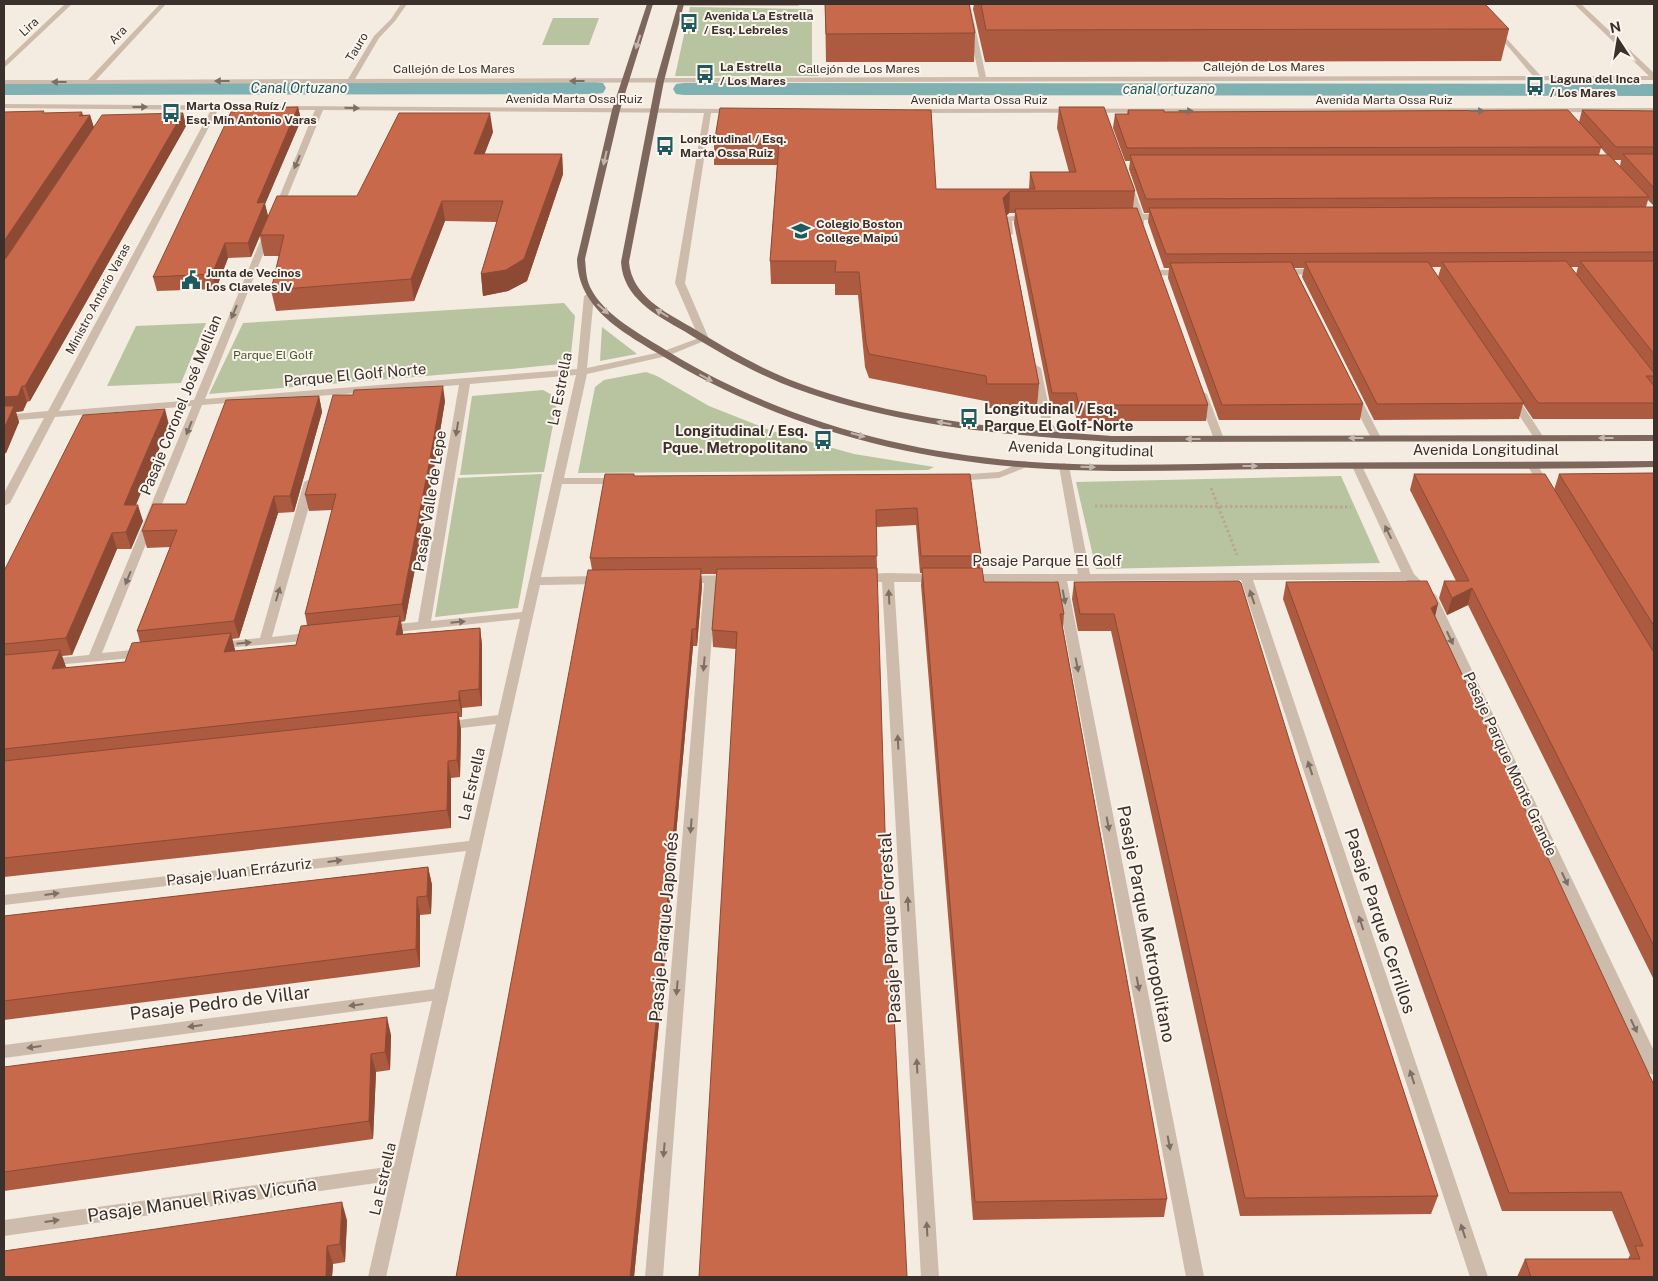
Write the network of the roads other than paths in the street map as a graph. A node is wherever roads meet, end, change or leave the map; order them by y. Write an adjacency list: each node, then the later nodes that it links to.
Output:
1 (69, 4): 12 (street, Lira)
2 (163, 4): 20 (street, Ara)
3 (404, 4): 17 (street, Tauro)
4 (650, 4): 16 (main road, Avenida Longitudinal, one-way to 16)
5 (681, 4): 6 (street); 18 (main road, Avenida Longitudinal)
6 (787, 4): 7 (street)
7 (798, 4)
8 (967, 4): 10 (street); 15 (street)
9 (1576, 4): 14 (street)
10 (977, 5)
11 (1487, 19): 13 (street)
12 (4, 66)
13 (1538, 77): 14 (street, Callejón de Los Mares); 15 (street, Callejón de Los Mares)
14 (1654, 77)
15 (983, 79): 18 (street, Callejón de Los Mares)
16 (625, 80): 17 (street, Callejón de Los Mares, one-way to 17); 18 (street, Callejón de Los Mares); 24 (main road, Avenida Longitudinal)
17 (350, 81): 20 (street, Callejón de Los Mares, one-way to 20)
18 (660, 81): 27 (main road, Avenida Longitudinal)
19 (4, 82): 20 (street, Callejón de Los Mares, one-way to 19)
20 (90, 82)
21 (4, 106): 22 (street, Avenida Marta Ossa Ruiz, one-way to 22)
22 (216, 107): 23 (street, Avenida Marta Ossa Ruiz); 53 (street, Ministro Antorio Varas)
23 (320, 108): 24 (street, Avenida Marta Ossa Ruiz, one-way to 24); 52 (street, Pasaje Coronel José Mellian, one-way to 52)
24 (616, 110): 27 (street, Avenida Marta Ossa Ruiz); 43 (main road, Avenida Longitudinal, one-way to 43)
25 (1559, 110): 26 (street, Avenida Marta Ossa Ruiz); 30 (street, Avenida Marta Ossa Ruiz, one-way to 25); 31 (street)
26 (1654, 110)
27 (654, 111): 28 (street, Avenida Marta Ossa Ruiz); 44 (main road, Avenida Longitudinal, one-way to 27)
28 (708, 111): 29 (street, Avenida Marta Ossa Ruiz); 44 (street)
29 (747, 111)
30 (905, 111)
31 (1565, 117)
32 (1124, 174): 35 (street)
33 (1045, 217): 38 (street)
34 (1112, 217): 35 (street)
35 (1139, 217): 36 (street); 37 (street)
36 (1169, 217)
37 (1146, 236)
38 (1010, 240)
39 (1273, 272): 40 (street)
40 (1332, 272)
41 (1159, 273): 42 (street)
42 (1195, 273)
43 (589, 296): 45 (main road, Avenida Longitudinal, one-way to 45); 47 (street, La Estrella)
44 (704, 339): 45 (street, Parque El Golf Norte); 55 (main road, Avenida Longitudinal, one-way to 44)
45 (664, 354): 47 (street, Parque El Golf Norte); 60 (main road, Avenida Longitudinal, one-way to 60)
46 (1033, 355): 55 (street)
47 (582, 372): 48 (street, Parque El Golf Norte); 67 (street, La Estrella)
48 (465, 381): 52 (street, Parque El Golf Norte); 83 (street, Pasaje Valle de Lepe, one-way to 83)
49 (1198, 382): 59 (street)
50 (1349, 384): 56 (street)
51 (1508, 392): 57 (street)
52 (200, 402): 53 (street, Parque El Golf Norte); 89 (street, Pasaje Coronel José Mellian, one-way to 89)
53 (52, 414): 54 (street, Parque El Golf Norte); 69 (street, Ministro Antorio Varas)
54 (4, 418)
55 (1055, 436): 59 (main road, Avenida Longitudinal, one-way to 55)
56 (1376, 438): 57 (main road, Avenida Longitudinal); 59 (main road, Avenida Longitudinal, one-way to 59)
57 (1539, 438): 58 (main road, Avenida Longitudinal, one-way to 57)
58 (1654, 438)
59 (1218, 439)
60 (1025, 464): 63 (main road, Avenida Longitudinal); 66 (street)
61 (1654, 464): 62 (main road, Avenida Longitudinal)
62 (1532, 465): 64 (main road, Avenida Longitudinal); 70 (street)
63 (1064, 466): 64 (main road, Avenida Longitudinal, one-way to 64); 76 (street)
64 (1356, 466): 71 (street, Pasaje Parque Monte Grande, one-way to 64)
65 (313, 468): 86 (street, one-way to 65)
66 (945, 478)
67 (557, 481): 68 (street); 81 (street, La Estrella)
68 (627, 481)
69 (5, 499)
70 (1554, 502)
71 (1409, 576): 72 (street, Pasaje Parque El Golf); 97 (street, Pasaje Parque Monte Grande, one-way to 97)
72 (1246, 577): 76 (street, Pasaje Parque El Golf); 104 (street, Pasaje Parque Cerrillos, one-way to 72)
73 (849, 578): 74 (street, Pasaje Parque El Golf)
74 (888, 578): 75 (street, Pasaje Parque El Golf); 102 (street, Pasaje Parque Forestal, one-way to 74)
75 (1060, 578): 76 (street, Pasaje Parque El Golf); 103 (street, Pasaje Parque Metropolitano, one-way to 103)
76 (1085, 578)
77 (740, 579): 80 (street)
78 (613, 580): 81 (street)
79 (671, 580): 80 (street)
80 (710, 580): 101 (street, Pasaje Parque Japonés, one-way to 101)
81 (535, 581): 82 (street, La Estrella)
82 (527, 615): 83 (street, one-way to 82); 91 (street, La Estrella)
83 (424, 625): 84 (street)
84 (374, 630)
85 (325, 635): 86 (street)
86 (265, 641): 87 (street, one-way to 86)
87 (208, 647)
88 (151, 652): 89 (street)
89 (94, 658): 90 (street)
90 (31, 665)
91 (503, 720): 92 (street); 93 (street, La Estrella)
92 (428, 728)
93 (475, 845): 94 (street, Pasaje Juan Errázuriz, one-way to 93); 95 (street, La Estrella)
94 (4, 900)
95 (442, 994): 96 (street, Pasaje Pedro de Villar, one-way to 96); 98 (street, La Estrella)
96 (4, 1051)
97 (1654, 1068)
98 (401, 1172): 99 (street, Pasaje Manuel Rivas Vicuña, one-way to 98); 100 (street, La Estrella)
99 (4, 1228)
100 (377, 1277)
101 (654, 1277)
102 (930, 1277)
103 (1195, 1277)
104 (1479, 1277)

